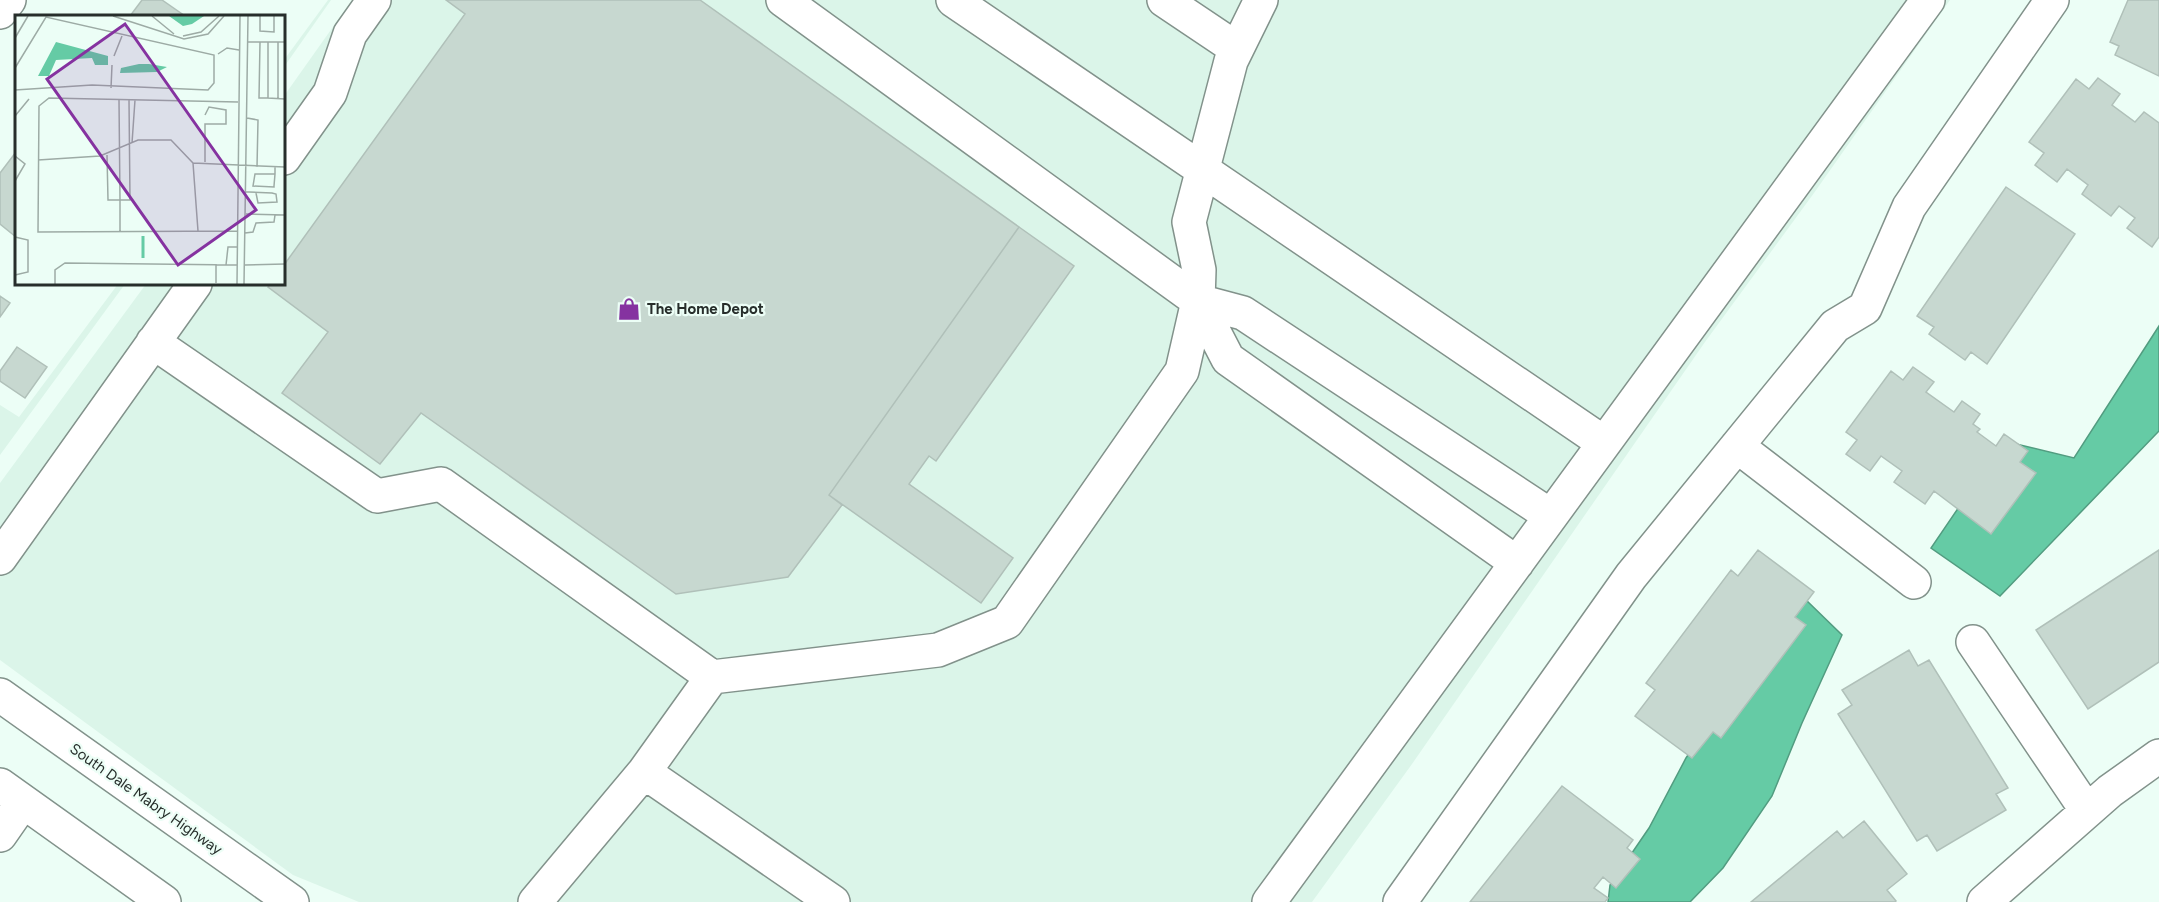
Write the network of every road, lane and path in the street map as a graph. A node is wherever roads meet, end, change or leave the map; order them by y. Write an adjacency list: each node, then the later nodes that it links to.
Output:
1 (9, 0): 9 (street)
2 (374, 0): 11 (street)
3 (783, 0): 14 (street)
4 (953, 0): 12 (street)
5 (1164, 0): 10 (street)
6 (1261, 0): 10 (street)
7 (1928, 0): 16 (street)
8 (2052, 0): 17 (street)
9 (0, 12)
10 (1237, 49): 12 (street)
11 (285, 157)
12 (1203, 169): 14 (street); 16 (street)
13 (194, 285): 15 (street)
14 (1198, 302): 18 (street); 20 (street); 23 (street)
15 (153, 342): 19 (street); 23 (street)
16 (1604, 443): 18 (street)
17 (1737, 446): 21 (street); 35 (street)
18 (1551, 516): 20 (street)
19 (0, 558)
20 (1517, 563): 34 (street)
21 (1914, 582)
22 (1973, 642): 28 (street)
23 (712, 677): 26 (street)
24 (0, 695): 31 (street, South Dale Mabry Highway)
25 (2159, 756): 28 (street)
26 (644, 772): 32 (street); 33 (street)
27 (12, 793): 29 (street); 30 (street)
28 (2087, 811): 36 (street)
29 (0, 835)
30 (164, 902)
31 (292, 902)
32 (535, 902)
33 (833, 902)
34 (1269, 902)
35 (1400, 902)
36 (1984, 902)

